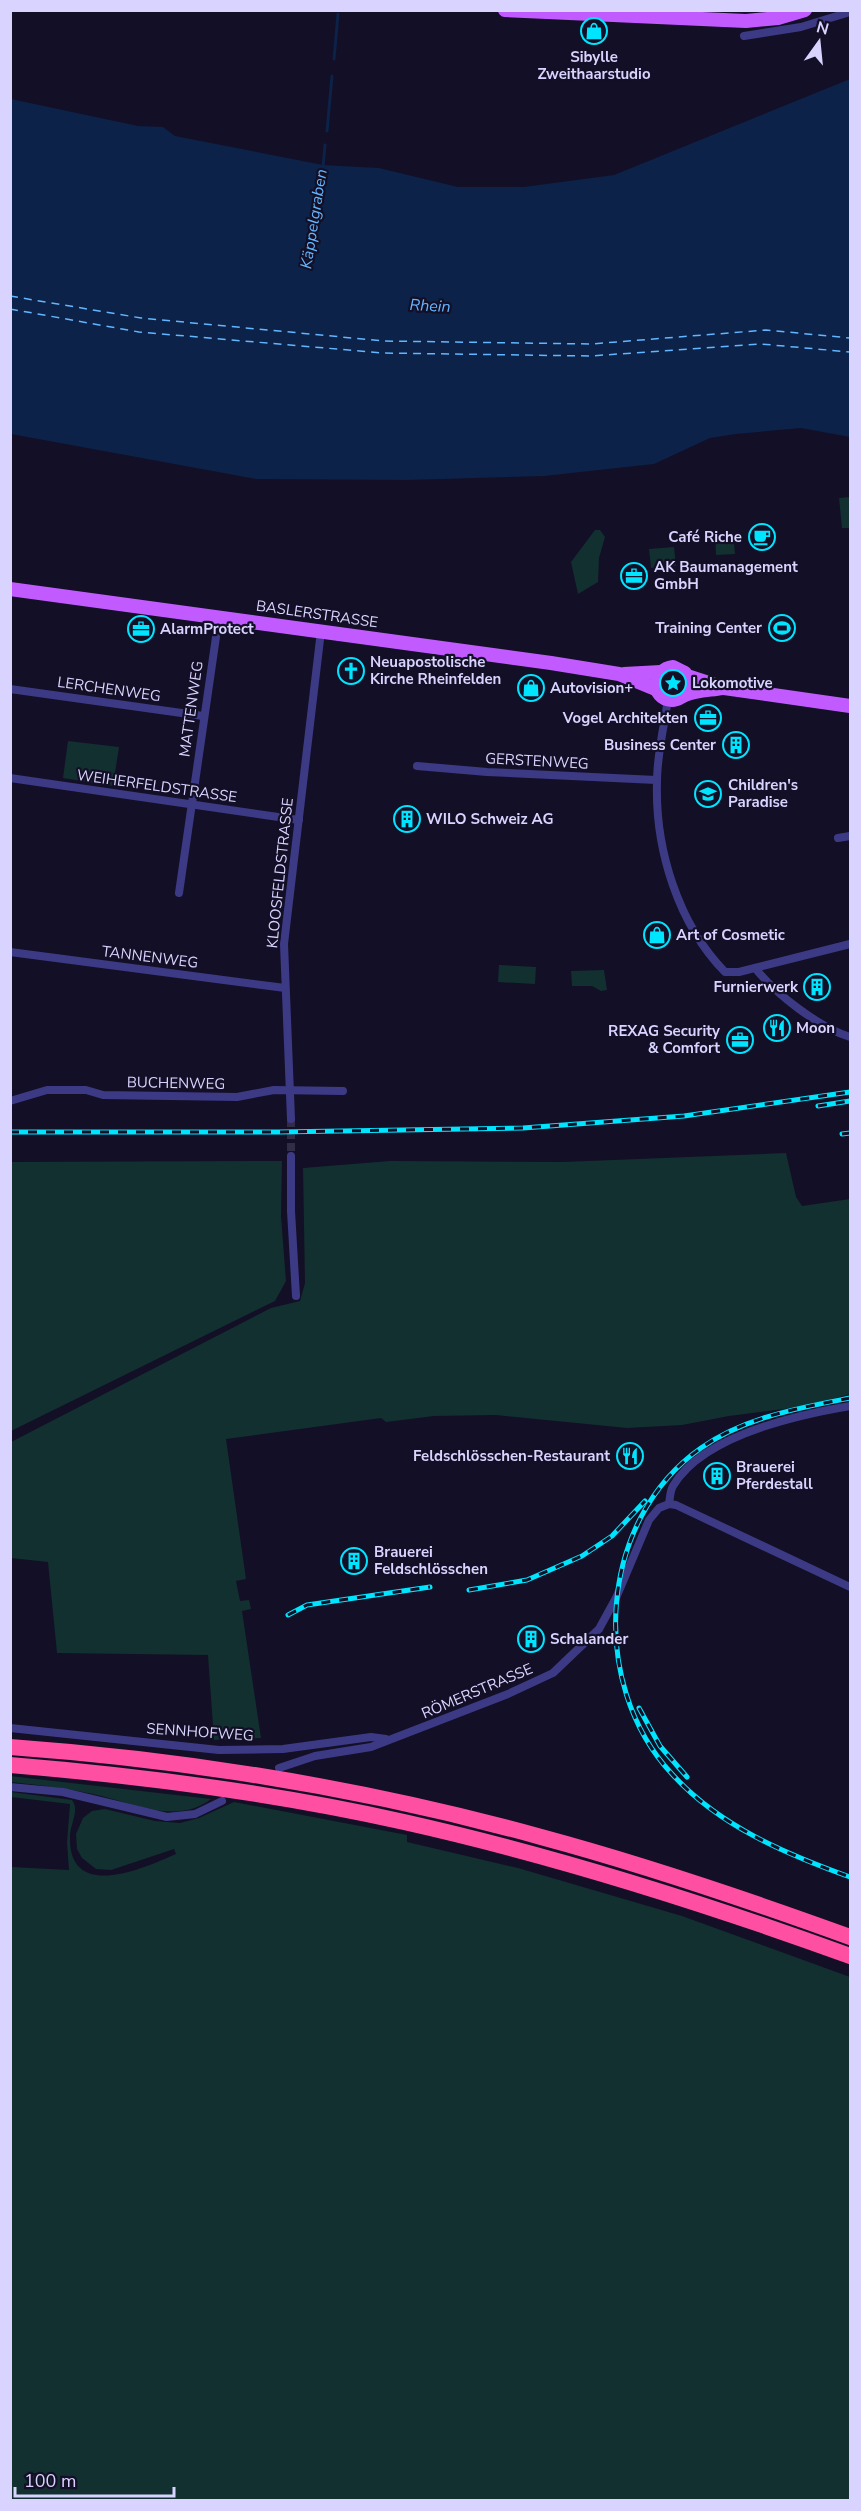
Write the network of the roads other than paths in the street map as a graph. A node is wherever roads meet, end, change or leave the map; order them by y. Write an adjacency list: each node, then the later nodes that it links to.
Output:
1 (505, 10): 2 (main road)
2 (805, 10)
3 (850, 12): 4 (street)
4 (744, 36)
5 (10, 589): 6 (main road, BASLERSTRASSE)
6 (321, 632): 9 (main road, BASLERSTRASSE); 21 (street, KLOOSFELDSTRASSE)
7 (216, 637): 16 (street, MATTENWEG)
8 (661, 672): 9 (main road, BASLERSTRASSE); 10 (main road); 14 (main road)
9 (619, 674): 14 (main road, BASLERSTRASSE)
10 (687, 676): 11 (main road); 13 (main road)
11 (724, 688): 13 (main road); 15 (main road)
12 (10, 689): 16 (street, LERCHENWEG)
13 (685, 694): 14 (main road)
14 (663, 695): 19 (street)
15 (850, 706)
16 (203, 716): 20 (street, MATTENWEG)
17 (417, 766): 19 (street, GERSTENWEG)
18 (10, 778): 20 (street, WEIHERFELDSTRASSE)
19 (657, 780): 27 (street)
20 (191, 804): 21 (street, WEIHERFELDSTRASSE); 24 (street, MATTENWEG)
21 (299, 820): 28 (street, KLOOSFELDSTRASSE)
22 (850, 836): 23 (street)
23 (838, 838)
24 (179, 893)
25 (850, 944): 27 (street)
26 (10, 952): 28 (street, TANNENWEG)
27 (755, 968): 29 (street)
28 (285, 988): 30 (street, KLOOSFELDSTRASSE)
29 (850, 1036)
30 (291, 1090): 31 (street, BUCHENWEG); 32 (street, BUCHENWEG); 33 (street, KLOOSFELDSTRASSE)
31 (343, 1091)
32 (10, 1101)
33 (291, 1119)
34 (291, 1156): 35 (street)
35 (296, 1296)
36 (850, 1406): 37 (street)
37 (669, 1504): 38 (street); 40 (street, RÖMERSTRASSE)
38 (850, 1587)
39 (10, 1728): 40 (street, SENNHOFWEG)
40 (387, 1740): 43 (street, RÖMERSTRASSE)
41 (10, 1747): 46 (highway)
42 (10, 1765): 47 (highway)
43 (279, 1768)
44 (10, 1787): 45 (street)
45 (222, 1801)
46 (850, 1936)
47 (850, 1956)

